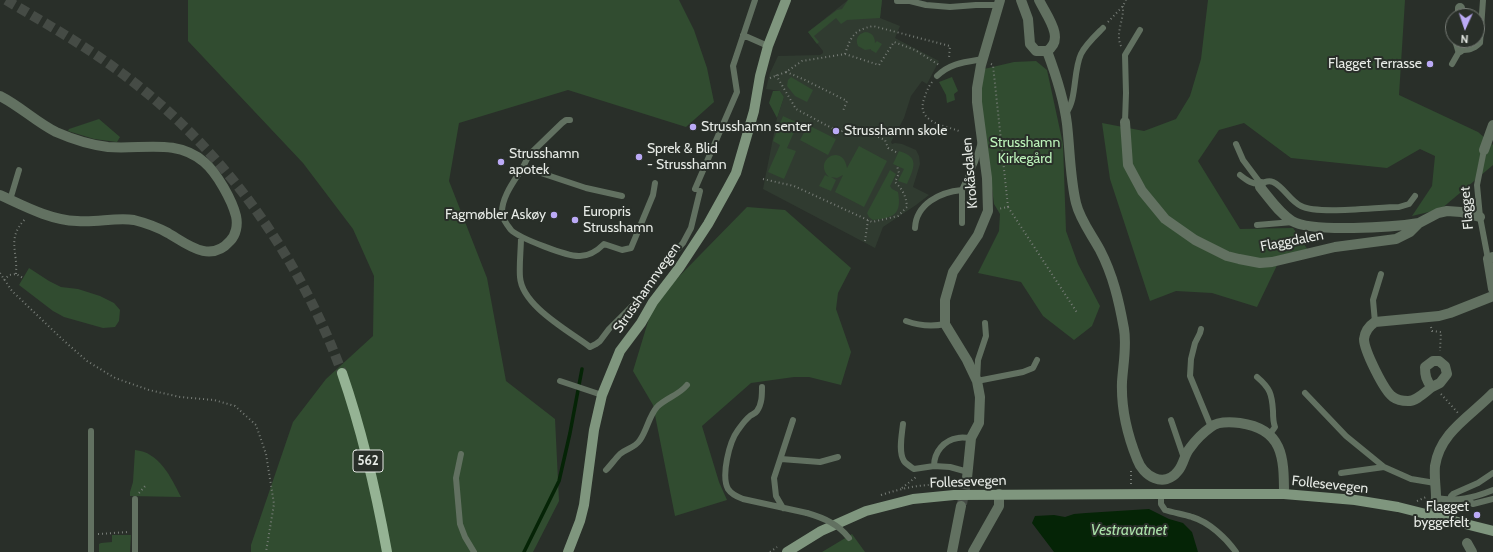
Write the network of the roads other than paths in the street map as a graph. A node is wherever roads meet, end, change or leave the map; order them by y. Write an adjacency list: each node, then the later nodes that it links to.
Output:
1 (755, 0): 9 (lane, Strusshamnvegen)
2 (786, 0): 10 (main road, Strusshamnvegen)
3 (1022, 0): 14 (street)
4 (1039, 0): 14 (street)
5 (897, 1): 6 (lane)
6 (999, 2): 15 (street)
7 (1103, 28): 19 (lane)
8 (1140, 30): 21 (lane, Flaggdalen)
9 (743, 35): 10 (lane); 42 (lane, Strusshamnvegen)
10 (768, 46): 62 (main road, Strusshamnvegen)
11 (1457, 48): 16 (lane)
12 (1465, 48): 13 (lane)
13 (1475, 48)
14 (1046, 51): 19 (street)
15 (983, 59): 17 (lane); 23 (street, Krokåsdalen)
16 (1452, 64)
17 (937, 76)
18 (0, 96): 35 (street)
19 (1066, 113): 73 (street)
20 (570, 120): 26 (lane)
21 (1125, 122): 39 (street, Flaggdalen)
22 (1493, 125): 25 (street, Flagget)
23 (981, 142): 31 (lane); 50 (street, Krokåsdalen)
24 (1236, 144): 30 (lane, Flaggdalen)
25 (1484, 150): 36 (lane, Flagget)
26 (523, 167): 33 (lane); 42 (lane)
27 (19, 170): 35 (lane)
28 (1240, 175): 30 (lane, Flaggdalen)
29 (654, 184): 42 (lane)
30 (1261, 184): 34 (lane, Flaggdalen); 37 (street, Flaggdalen)
31 (962, 190): 38 (lane); 41 (lane)
32 (0, 195): 35 (street)
33 (622, 196)
34 (1415, 196)
35 (10, 200)
36 (1480, 218): 39 (street, Flaggdalen); 43 (lane, Flagget)
37 (1293, 222): 39 (street, Flaggdalen); 40 (lane, Flaggdalen)
38 (962, 223)
39 (1419, 223)
40 (1257, 225)
41 (915, 228)
42 (521, 237)
43 (1490, 258): 45 (street, Flagget)
44 (1381, 274): 48 (lane)
45 (1493, 289)
46 (1493, 296): 48 (street)
47 (906, 321): 50 (lane)
48 (1375, 322): 59 (street)
49 (985, 323): 56 (lane)
50 (945, 324): 56 (street)
51 (1200, 329): 66 (lane)
52 (1037, 360): 56 (lane)
53 (342, 373): 98 (main road, 562)
54 (1257, 377): 68 (lane)
55 (560, 381): 62 (lane)
56 (976, 381): 69 (street)
57 (686, 385): 76 (lane)
58 (762, 387): 91 (lane)
59 (1433, 387): 59 (street)
60 (1305, 393): 75 (lane)
61 (1493, 393): 80 (street)
62 (599, 394): 100 (main road, Strusshamnvegen)
63 (793, 420): 72 (lane)
64 (1171, 420): 73 (lane)
65 (903, 424): 74 (lane)
66 (1211, 427): 68 (street); 73 (street)
67 (91, 431): 96 (lane)
68 (1270, 434): 84 (street)
69 (971, 438): 74 (lane); 79 (street)
70 (461, 454): 99 (lane)
71 (838, 457): 72 (lane)
72 (781, 459): 91 (lane)
73 (1185, 460)
74 (934, 466): 79 (lane)
75 (1384, 467): 77 (lane); 80 (lane)
76 (606, 470)
77 (1341, 473)
78 (1493, 473): 89 (lane)
79 (967, 475)
80 (1435, 483): 85 (street)
81 (1493, 490): 87 (lane)
82 (999, 494): 83 (main road, Follesevegen); 101 (main road, Follesevegen); 103 (street)
83 (1161, 494): 84 (main road, Follesevegen); 104 (lane)
84 (1284, 494): 92 (main road, Follesevegen)
85 (1436, 498): 89 (lane); 92 (street)
86 (135, 499): 97 (lane)
87 (1466, 499): 88 (lane); 89 (lane)
88 (1493, 499)
89 (1450, 501)
90 (962, 506): 102 (street)
91 (783, 508): 94 (lane, bridge)
92 (1433, 516): 93 (main road, Follesevegen)
93 (1493, 531)
94 (849, 538)
95 (1467, 543): 105 (street)
96 (91, 552)
97 (135, 552)
98 (387, 552)
99 (474, 552)
100 (568, 552)
101 (787, 552)
102 (952, 552)
103 (973, 552)
104 (1236, 552)
105 (1472, 552)

